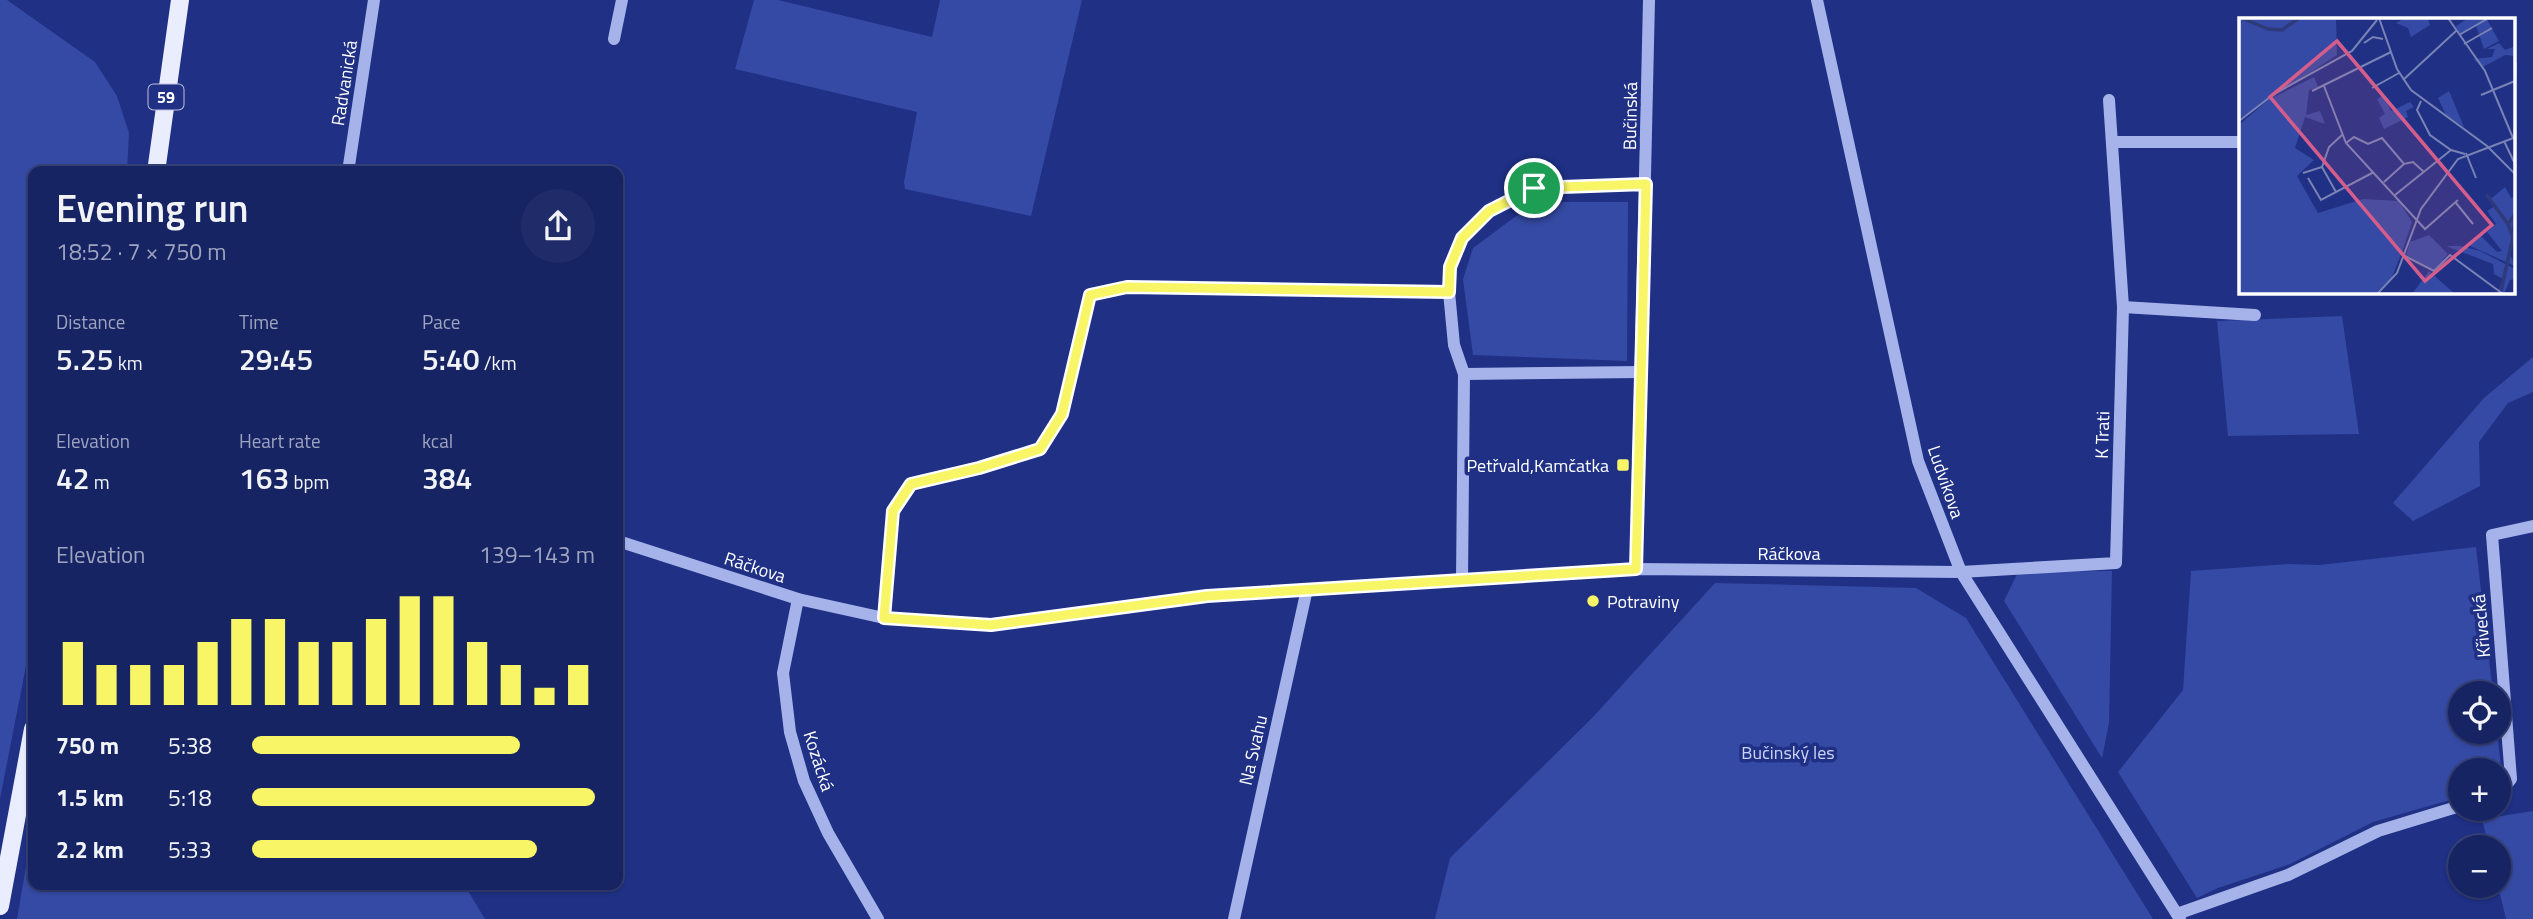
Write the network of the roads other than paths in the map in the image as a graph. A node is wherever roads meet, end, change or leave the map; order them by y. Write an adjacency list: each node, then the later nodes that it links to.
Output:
1 (173, 0): 7 (main road, 59)
2 (180, 0): 7 (main road, 59)
3 (374, 0): 13 (street, Radvanická)
4 (622, 0): 8 (street)
5 (1649, 0): 14 (street, Bučinská)
6 (1817, 0): 24 (street, Ludvíkova)
7 (176, 26): 12 (main road, 59)
8 (614, 38)
9 (2109, 100): 10 (street, K Trati)
10 (2112, 142): 11 (street); 16 (street, K Trati)
11 (2239, 142)
12 (157, 166)
13 (349, 166)
14 (1646, 184): 15 (street); 18 (street, Bučinská)
15 (1449, 292): 19 (street); 28 (street)
16 (2123, 307): 17 (street); 22 (street, K Trati)
17 (2255, 315)
18 (1641, 372): 19 (street); 23 (street, Bučinská)
19 (1464, 374): 25 (street)
20 (2533, 526): 30 (street, Křivecká)
21 (623, 543): 27 (street, Ráčkova)
22 (2116, 563): 24 (street, Ráčkova)
23 (1636, 569): 24 (street, Ráčkova); 25 (street, Ráčkova)
24 (1961, 572): 33 (street, Ludvíkova)
25 (1462, 580): 26 (street, Ráčkova)
26 (1307, 589): 28 (street, Ráčkova); 35 (street, Na Svahu)
27 (798, 599): 28 (street, Ráčkova); 34 (street, Kozácká)
28 (884, 618)
29 (28, 756): 32 (main road)
30 (2509, 758)
31 (2448, 810): 33 (street)
32 (0, 906)
33 (2178, 917)
34 (878, 919)
35 (1234, 919)

